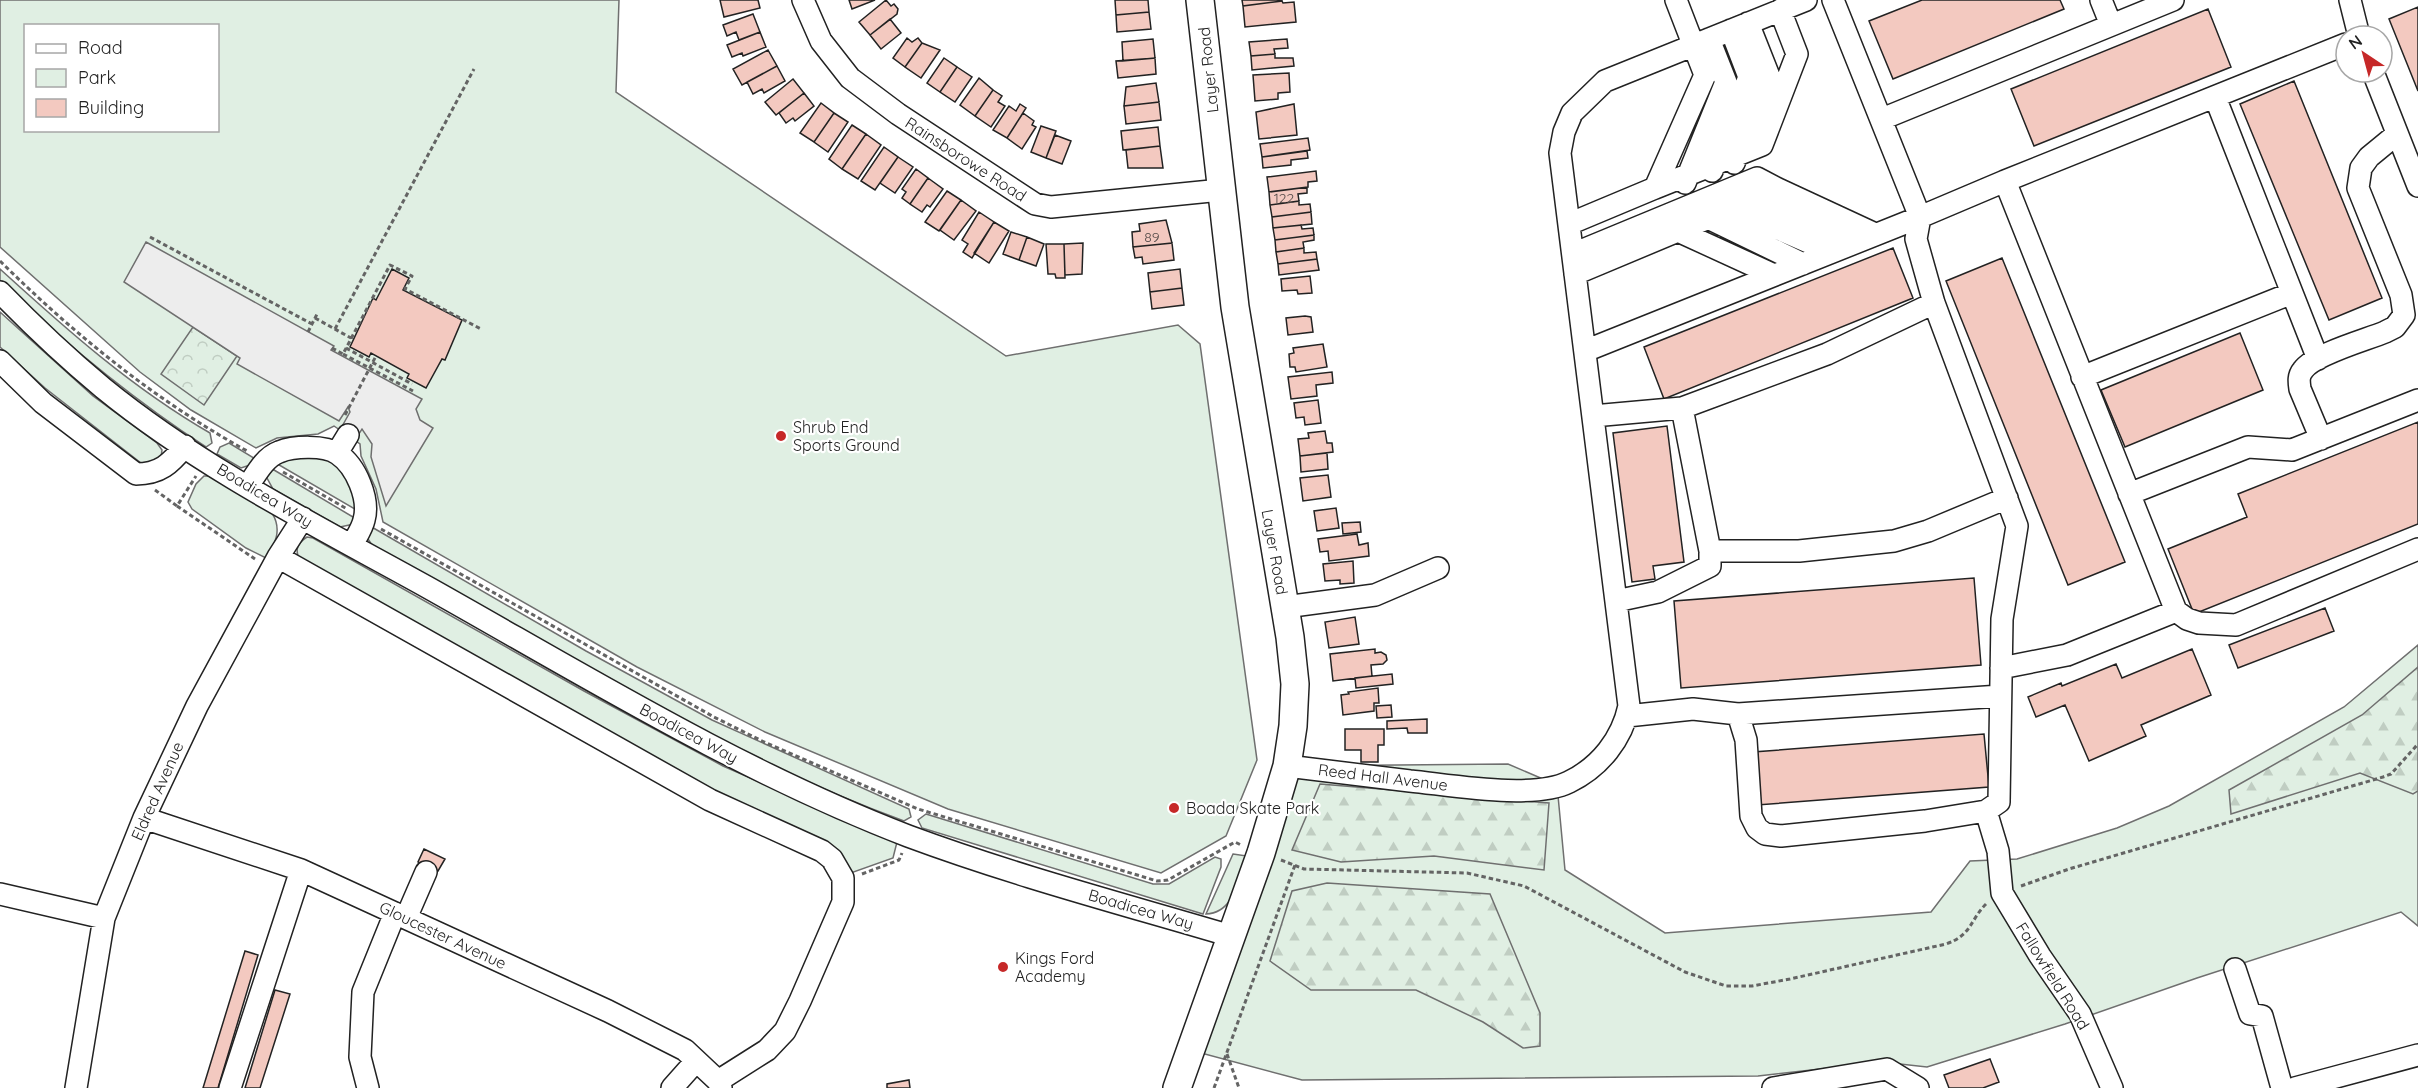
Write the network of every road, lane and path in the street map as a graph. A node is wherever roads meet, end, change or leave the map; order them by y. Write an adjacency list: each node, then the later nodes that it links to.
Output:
1 (803, 0): 25 (street, Rainsborowe Road)
2 (1200, 0): 25 (main road, Layer Road)
3 (1806, 0): 9 (street)
4 (1833, 0): 18 (street)
5 (2101, 0): 11 (street)
6 (2173, 0): 11 (street)
7 (2350, 0): 10 (street)
8 (1679, 1): 13 (street)
9 (1780, 10): 12 (street); 22 (street)
10 (2356, 24)
11 (2111, 25): 18 (street)
12 (1740, 26): 13 (street); 22 (street)
13 (1701, 42): 23 (street); 26 (street); 33 (street)
14 (2334, 49): 17 (street)
15 (474, 69): 42 (path)
16 (2378, 84): 19 (street)
17 (2215, 97): 21 (street); 39 (street)
18 (1881, 119): 28 (street)
19 (2397, 134): 20 (street); 51 (street)
20 (2416, 175)
21 (2005, 181): 28 (street); 55 (street)
22 (1722, 185): 24 (street); 26 (street); 26 (street); 27 (street); 29 (street); 34 (street); 36 (street)
23 (1655, 188): 26 (street); 33 (street)
24 (1778, 189): 27 (street); 30 (street)
25 (1221, 190): 82 (main road, Layer Road)
26 (1686, 191): 33 (street)
27 (1753, 200): 32 (street)
28 (1920, 217): 30 (street); 40 (street)
29 (1678, 231): 33 (street); 37 (street)
30 (1875, 234): 32 (street)
31 (150, 237): 41 (path)
32 (1853, 243): 34 (street)
33 (1572, 247): 48 (street)
34 (1831, 252): 36 (street)
35 (0, 261): 63 (path)
36 (1803, 264): 37 (street)
37 (1774, 275): 48 (street)
38 (0, 292): 65 (street, Boadicea Way)
39 (2292, 293): 51 (street); 55 (street)
40 (1934, 303): 59 (street); 72 (street)
41 (312, 324): 42 (path); 44 (path)
42 (335, 329): 45 (path)
43 (481, 329): 45 (path)
44 (308, 332)
45 (351, 338): 47 (path)
46 (332, 348): 49 (path)
47 (346, 348): 49 (path); 53 (path)
48 (1585, 351): 61 (street)
49 (343, 354): 54 (path)
50 (376, 356): 53 (path)
51 (2318, 359): 64 (street)
52 (0, 361): 69 (street)
53 (372, 362): 54 (path); 56 (path)
54 (369, 368): 57 (path); 60 (path)
55 (2082, 377): 71 (street)
56 (412, 384)
57 (413, 391)
58 (2418, 400): 64 (street)
59 (1682, 408): 61 (street); 78 (street)
60 (348, 409)
61 (1593, 416): 81 (street)
62 (348, 435): 66 (street)
63 (221, 436): 67 (path); 68 (path)
64 (2321, 439): 71 (street)
65 (184, 446): 67 (street, Boadicea Way); 69 (street)
66 (337, 453): 68 (street); 75 (street)
67 (207, 460): 70 (street, Boadicea Way); 73 (path)
68 (266, 461): 70 (street); 75 (path)
69 (149, 474): 73 (path)
70 (248, 486): 74 (street, Boadicea Way)
71 (2129, 494): 83 (street)
72 (2007, 498): 78 (street); 84 (street)
73 (177, 506): 79 (path)
74 (303, 518): 76 (street, Boadicea Way); 79 (street, Eldred Avenue)
75 (365, 520): 76 (street); 90 (path)
76 (352, 545): 93 (street, Boadicea Way)
77 (2418, 549): 83 (street)
78 (1710, 551): 81 (street)
79 (275, 563): 92 (street, Eldred Avenue); 98 (street)
80 (1438, 568): 82 (street)
81 (1616, 601): 87 (street)
82 (1285, 607): 89 (main road, Layer Road)
83 (2175, 611): 84 (street)
84 (2001, 668): 85 (street)
85 (2000, 696): 86 (street); 91 (street)
86 (1738, 714): 87 (street); 91 (street)
87 (1627, 716): 89 (street, Reed Hall Avenue)
88 (2418, 744): 99 (path)
89 (1287, 766): 94 (main road, Layer Road)
90 (918, 809): 93 (path); 94 (path)
91 (1986, 811): 99 (street, Fallowfield Road)
92 (144, 818): 96 (street, Gloucester Avenue); 102 (street, Eldred Avenue)
93 (909, 836): 98 (path); 103 (street, Boadicea Way)
94 (1261, 853): 95 (path); 103 (main road, Layer Road)
95 (1295, 865): 99 (path); 105 (path)
96 (301, 870): 101 (street, Gloucester Avenue); 110 (street)
97 (426, 872): 101 (street)
98 (843, 878): 108 (street)
99 (2002, 893): 118 (street, Fallowfield Road)
100 (0, 894): 102 (street)
101 (400, 916): 107 (street, Gloucester Avenue); 111 (street)
102 (104, 918): 109 (street, Eldred Avenue)
103 (1231, 936): 113 (main road, Layer Road)
104 (2235, 969): 119 (street)
105 (1227, 1052): 114 (path); 115 (path)
106 (2418, 1055): 120 (street)
107 (696, 1061): 108 (street, Gloucester Avenue); 112 (street)
108 (719, 1084)
109 (76, 1088)
110 (230, 1088)
111 (368, 1088)
112 (672, 1088)
113 (1177, 1088)
114 (1214, 1088)
115 (1239, 1088)
116 (1773, 1088): 117 (street)
117 (1918, 1088)
118 (2112, 1088)
119 (2282, 1088)
120 (2295, 1088)

